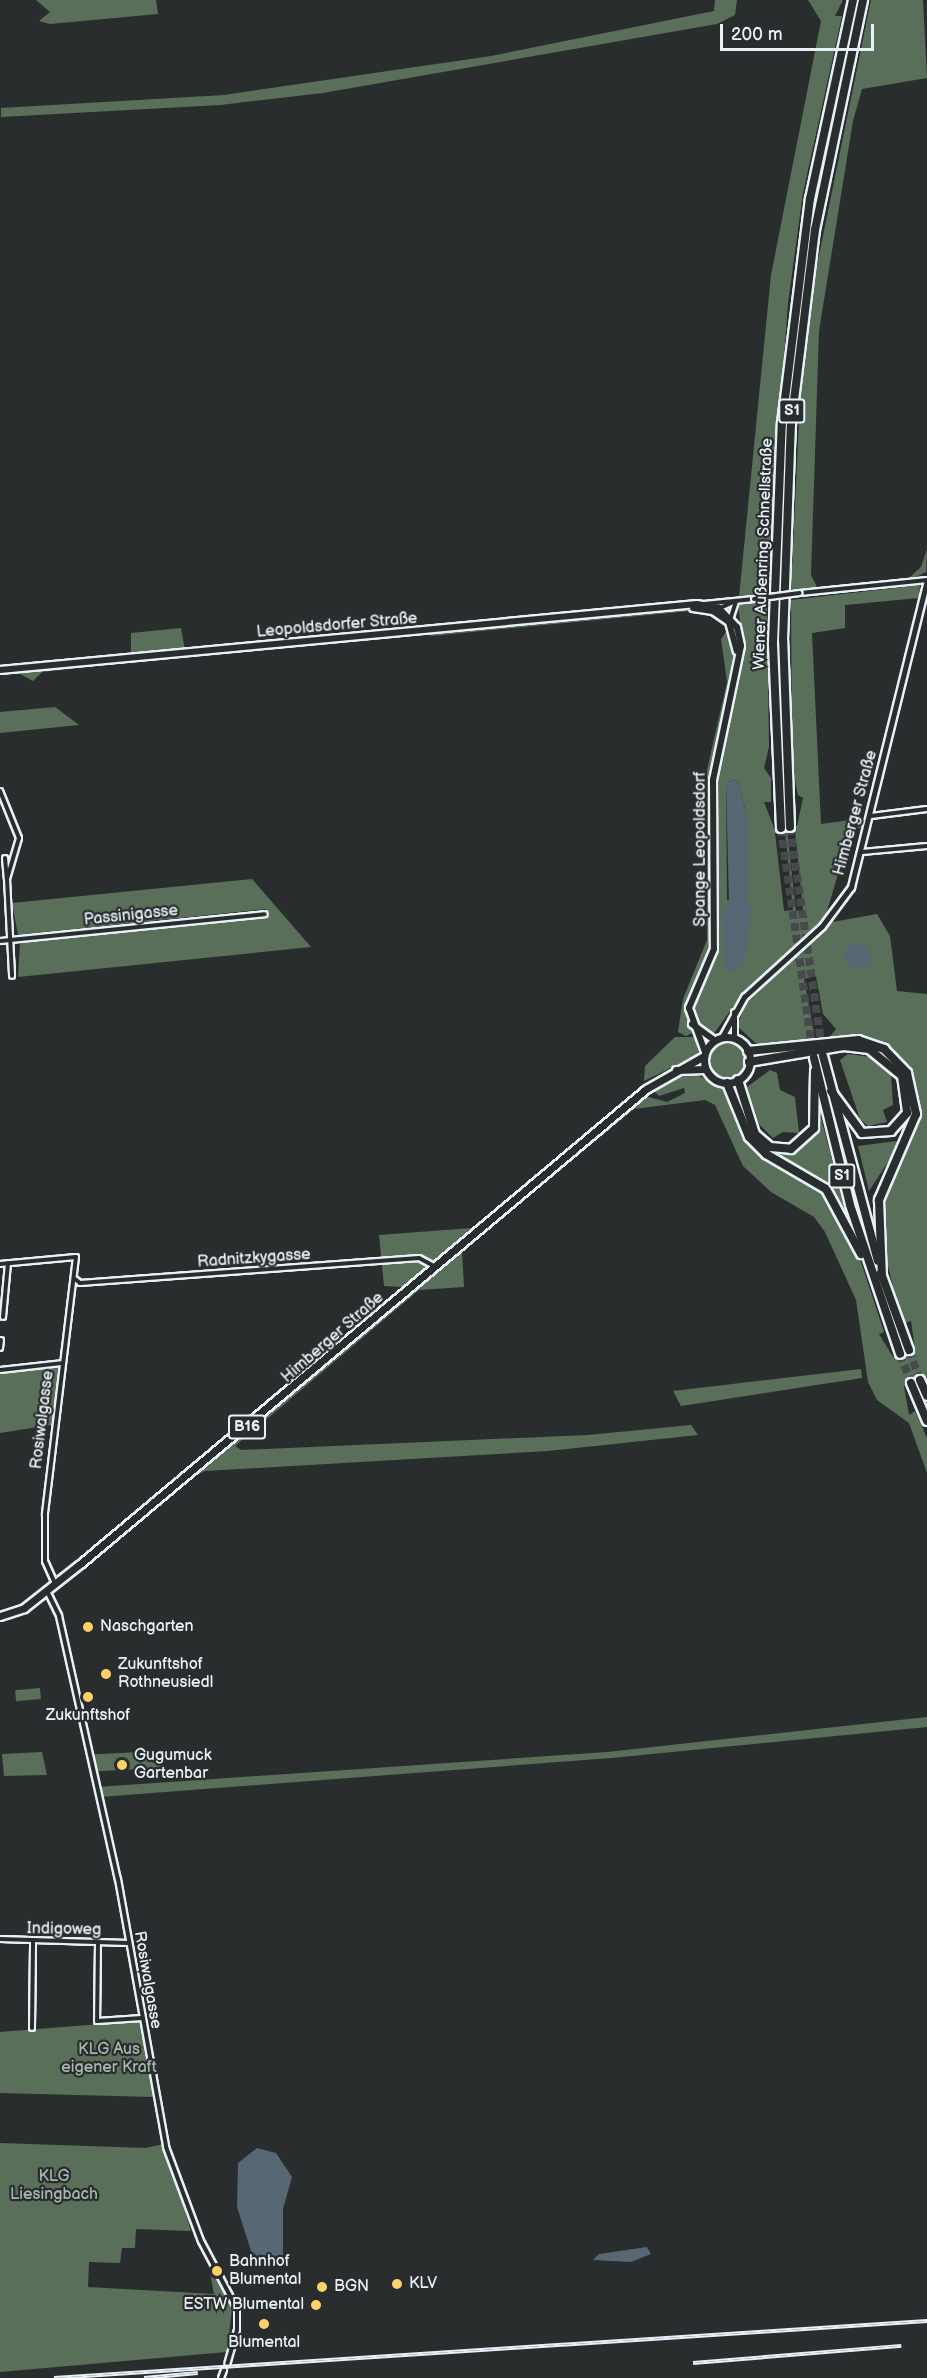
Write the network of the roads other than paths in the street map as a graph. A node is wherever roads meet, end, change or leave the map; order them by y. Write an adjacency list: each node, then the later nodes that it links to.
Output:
1 (853, 0): 14 (highway, Wiener Außenring Schnellstraße / S1)
2 (863, 0): 13 (highway, Wiener Außenring Schnellstraße / S1)
3 (927, 580): 4 (street, Leopoldsdorfer Straße, bridge); 12 (street, Himberger Straße)
4 (736, 601): 5 (street, Leopoldsdorfer Straße); 7 (street, Leopoldsdorfer Straße); 8 (street)
5 (704, 604): 6 (main road, Leopoldsdorfer Straße); 7 (main road, Leopoldsdorfer Straße)
6 (677, 608): 7 (main road, Leopoldsdorfer Straße); 9 (main road, Leopoldsdorfer Straße)
7 (716, 609): 8 (main road)
8 (730, 620): 24 (main road, Spange Leopoldsdorf)
9 (0, 670)
10 (0, 791): 18 (street)
11 (927, 809): 12 (street)
12 (871, 816): 16 (street, Himberger Straße)
13 (790, 827)
14 (781, 828)
15 (927, 846): 16 (street)
16 (862, 852): 23 (street, Himberger Straße)
17 (5, 858): 18 (street)
18 (7, 879): 20 (street)
19 (265, 914): 20 (street, Passinigasse)
20 (10, 940): 21 (street, Passinigasse); 22 (street)
21 (0, 941)
22 (12, 976)
23 (735, 1010): 25 (street); 26 (street, Himberger Straße)
24 (692, 1024): 26 (main road); 28 (main road, Spange Leopoldsdorf)
25 (734, 1038): 26 (main road); 27 (main road)
26 (718, 1039): 28 (main road)
27 (748, 1051): 30 (main road); 39 (highway)
28 (704, 1054): 31 (main road); 32 (main road, Himberger Straße / B16)
29 (824, 1056): 35 (highway, S1)
30 (749, 1062): 33 (main road); 35 (highway)
31 (705, 1069): 32 (main road); 34 (main road)
32 (676, 1070): 38 (main road, Himberger Straße / B16)
33 (738, 1080): 34 (main road); 41 (highway, S1)
34 (727, 1083): 41 (highway)
35 (831, 1091): 39 (highway, S1)
36 (8, 1263): 37 (street); 40 (street, Rosiwalgasse); 42 (street)
37 (0, 1264)
38 (436, 1267): 40 (street, Radnitzkygasse); 53 (main road, Himberger Straße / B16)
39 (882, 1277): 45 (highway, S1)
40 (75, 1278): 47 (street, Rosiwalgasse)
41 (874, 1283): 46 (highway, S1)
42 (3, 1317)
43 (1, 1340): 44 (street)
44 (0, 1348)
45 (909, 1350)
46 (900, 1354)
47 (62, 1363): 48 (street); 53 (street, Rosiwalgasse)
48 (0, 1370)
49 (920, 1380): 51 (highway)
50 (911, 1383): 52 (highway)
51 (927, 1396)
52 (927, 1421)
53 (55, 1584): 54 (main road, Himberger Straße / B16)
54 (47, 1590): 55 (main road, Himberger Straße / B16); 59 (street, Rosiwalgasse)
55 (0, 1616)
56 (0, 1939): 57 (street, Indigoweg)
57 (33, 1942): 58 (street, Indigoweg); 61 (street)
58 (98, 1943): 59 (street, Indigoweg); 60 (street)
59 (129, 1943): 60 (street, Rosiwalgasse)
60 (142, 2018): 62 (street, Rosiwalgasse)
61 (32, 2028)
62 (226, 2364)
63 (224, 2370): 64 (street)
64 (221, 2378)

